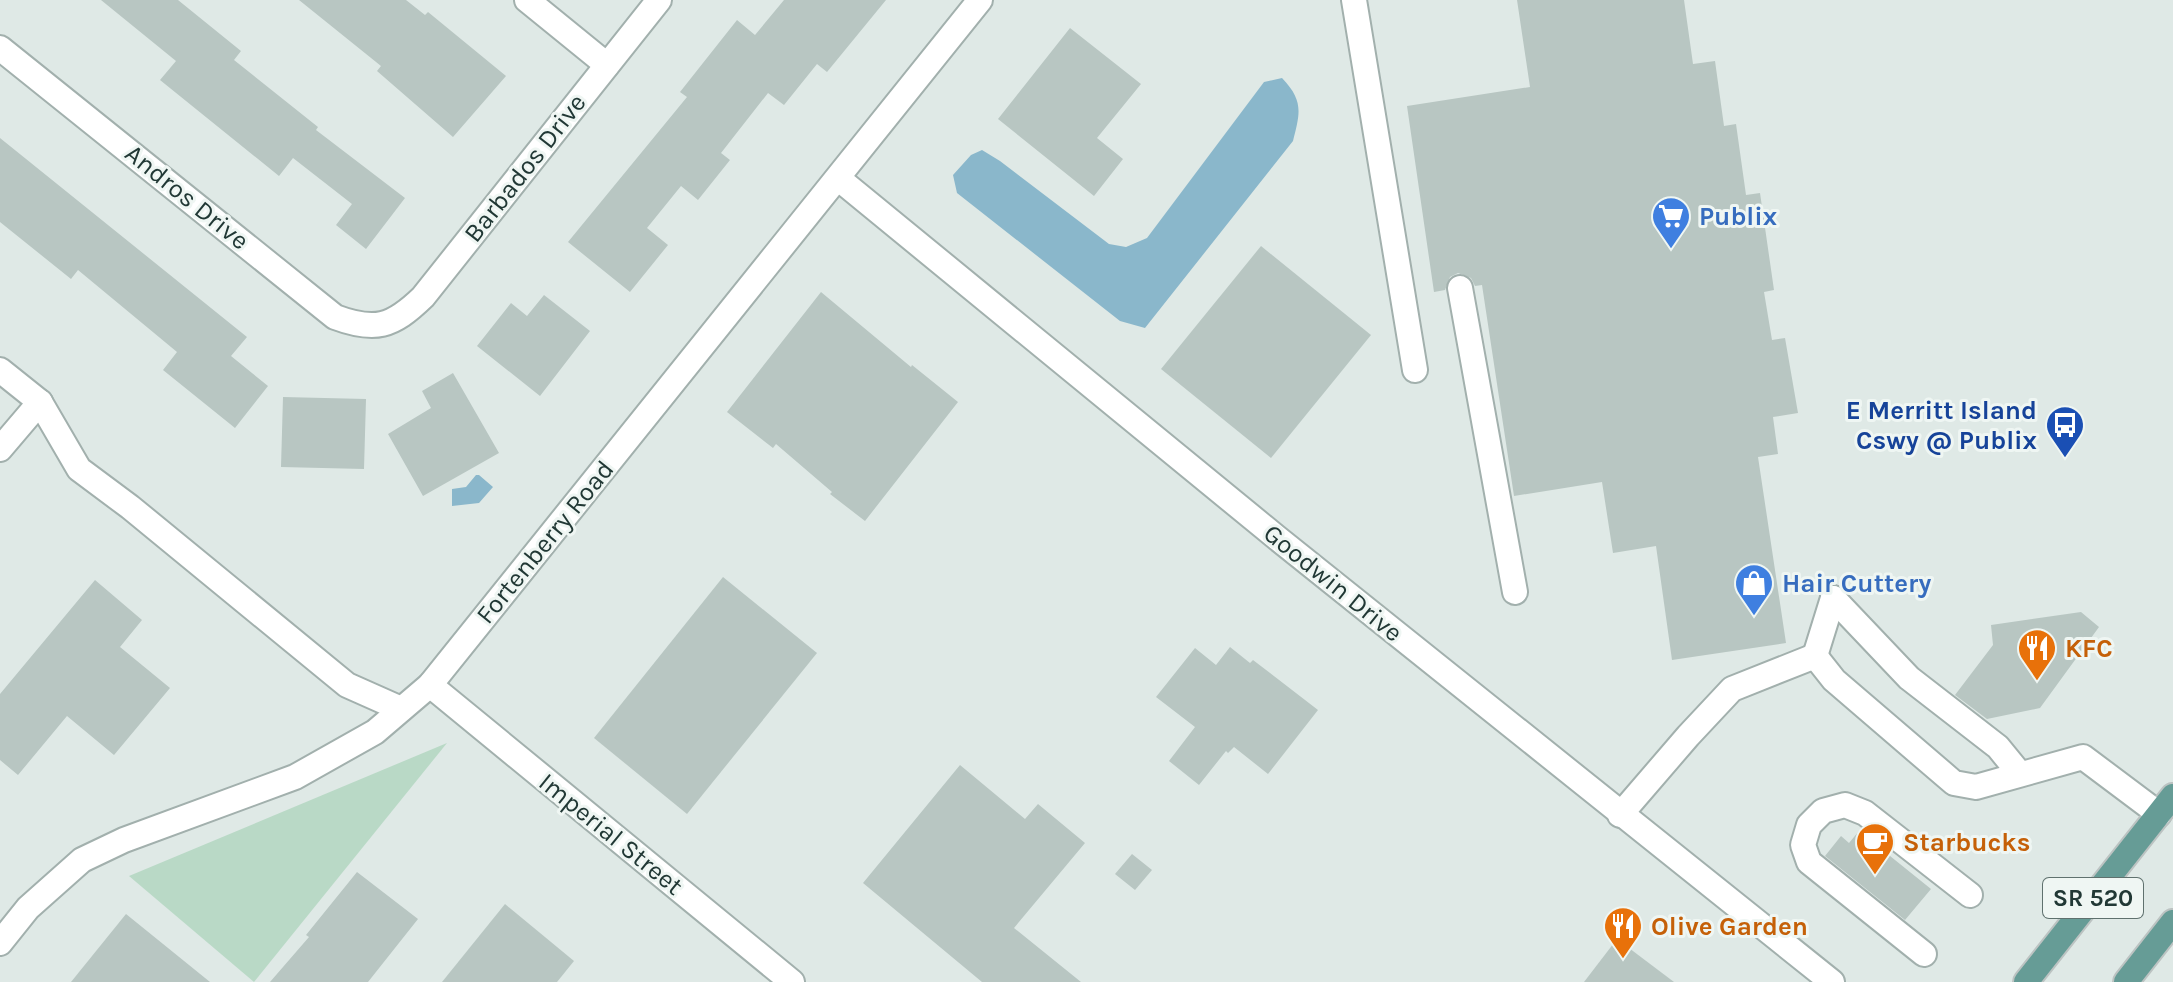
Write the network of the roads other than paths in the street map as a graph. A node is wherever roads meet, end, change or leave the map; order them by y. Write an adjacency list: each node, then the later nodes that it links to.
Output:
1 (527, 0): 6 (street)
2 (659, 0): 6 (street, Barbados Drive)
3 (980, 0): 7 (street, Fortenberry Road)
4 (1354, 0): 11 (street)
5 (0, 48): 9 (street, Andros Drive)
6 (607, 65): 9 (street, Barbados Drive)
7 (839, 179): 16 (street, Fortenberry Road); 20 (street, Goodwin Drive)
8 (1460, 288): 14 (street)
9 (382, 326)
10 (0, 370): 12 (street)
11 (1415, 370)
12 (40, 402): 13 (street); 17 (street)
13 (0, 449)
14 (1515, 592)
15 (1815, 656): 18 (street); 18 (street); 20 (street)
16 (430, 685): 17 (street, Fortenberry Road); 25 (street, Imperial Street)
17 (401, 709): 23 (street, Fortenberry Road)
18 (2020, 774): 19 (street)
19 (2166, 805): 27 (main road, SR 520)
20 (1620, 815): 26 (street, Goodwin Drive)
21 (1970, 895): 24 (street)
22 (2173, 922): 28 (main road, SR 520)
23 (0, 943)
24 (1924, 954)
25 (792, 982)
26 (1832, 982)
27 (2026, 982)
28 (2126, 982)

